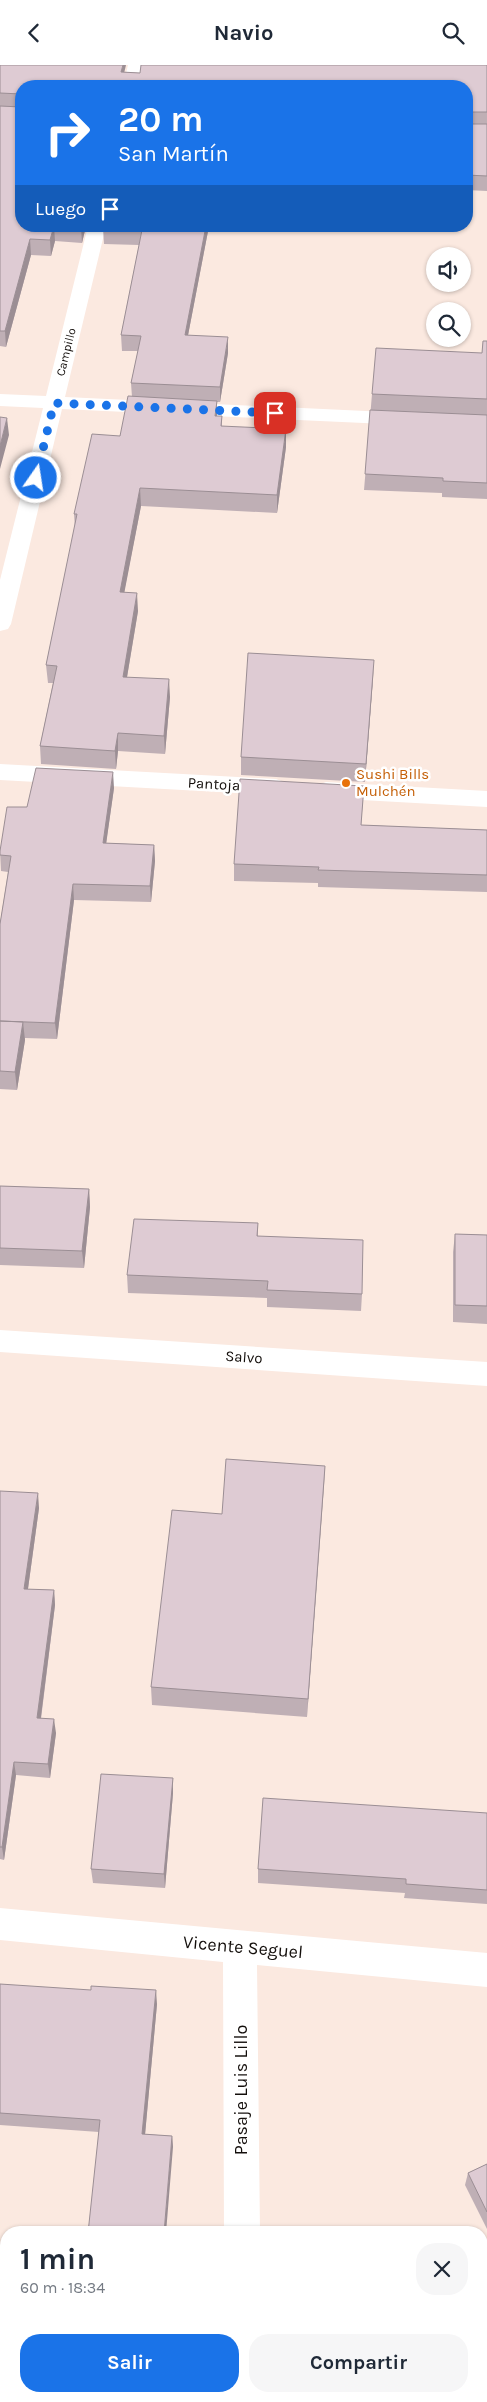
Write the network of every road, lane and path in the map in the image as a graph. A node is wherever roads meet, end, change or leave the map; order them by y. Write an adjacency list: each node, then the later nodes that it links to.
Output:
1 (136, 65): 2 (street)
2 (132, 80)
3 (96, 232): 5 (street, Campillo)
4 (0, 400): 5 (street)
5 (54, 403): 6 (street); 7 (street, Campillo)
6 (428, 420)
7 (0, 624)
8 (0, 772): 9 (street, Pantoja)
9 (487, 799)
10 (0, 1341): 11 (street, Salvo)
11 (487, 1374)
12 (0, 1924): 13 (street, Vicente Seguel)
13 (240, 1947): 14 (street, Vicente Seguel); 15 (street, Pasaje Luis Lillo)
14 (487, 1970)
15 (242, 2226)

